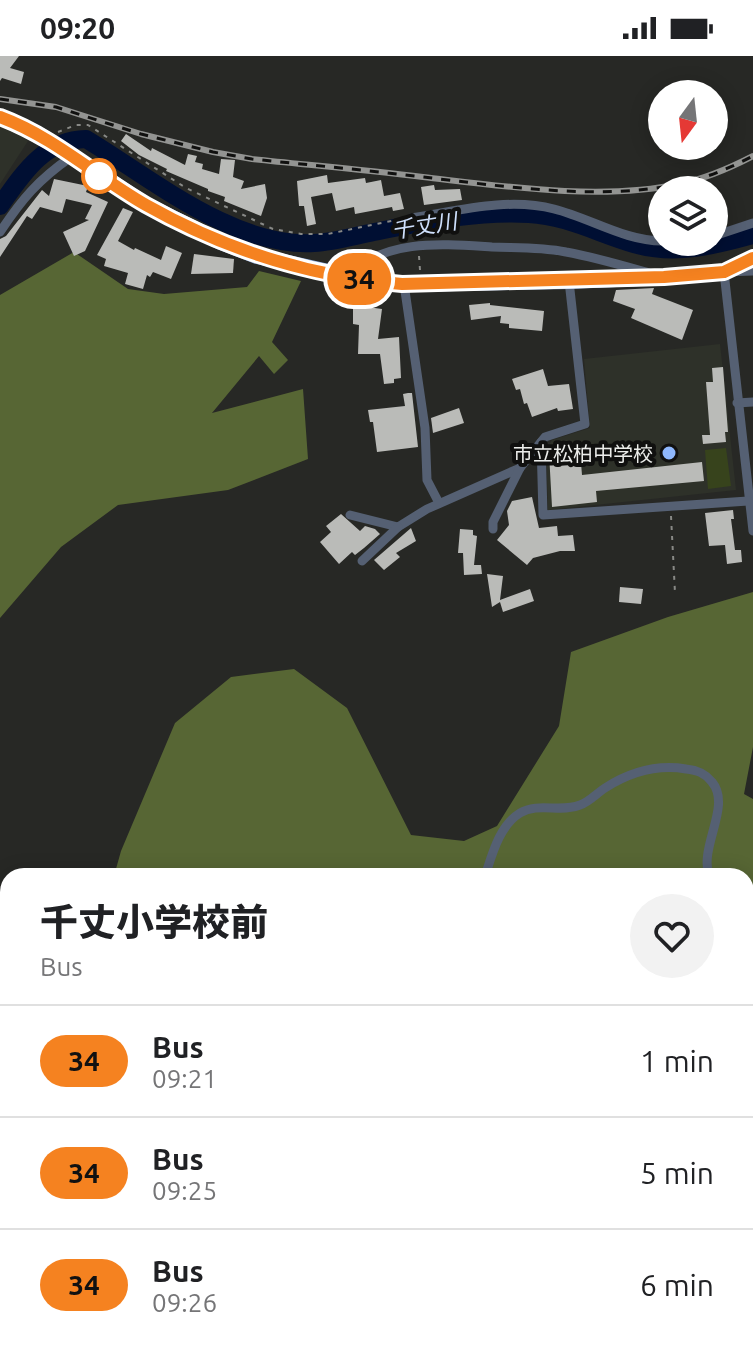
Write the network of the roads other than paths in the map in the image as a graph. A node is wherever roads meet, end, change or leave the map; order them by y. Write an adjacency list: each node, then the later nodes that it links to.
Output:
1 (0, 117): 2 (highway)
2 (69, 155): 6 (street); 11 (highway)
3 (411, 218): 7 (street)
4 (753, 223): 5 (street)
5 (728, 231)
6 (0, 232)
7 (648, 241)
8 (753, 258): 10 (highway)
9 (753, 271): 10 (street)
10 (724, 272): 12 (highway); 16 (street)
11 (348, 276): 12 (street); 14 (highway)
12 (664, 277): 13 (highway)
13 (569, 281): 14 (highway); 17 (street)
14 (404, 284): 20 (street)
15 (753, 402): 16 (street)
16 (737, 403): 19 (street)
17 (541, 442): 18 (street); 19 (street)
18 (520, 468): 20 (street); 23 (street)
19 (748, 501): 24 (street)
20 (439, 503): 22 (street)
21 (350, 515): 22 (street)
22 (398, 527): 25 (street)
23 (493, 529)
24 (753, 531)
25 (362, 561)
26 (488, 868): 27 (street)
27 (708, 868)

